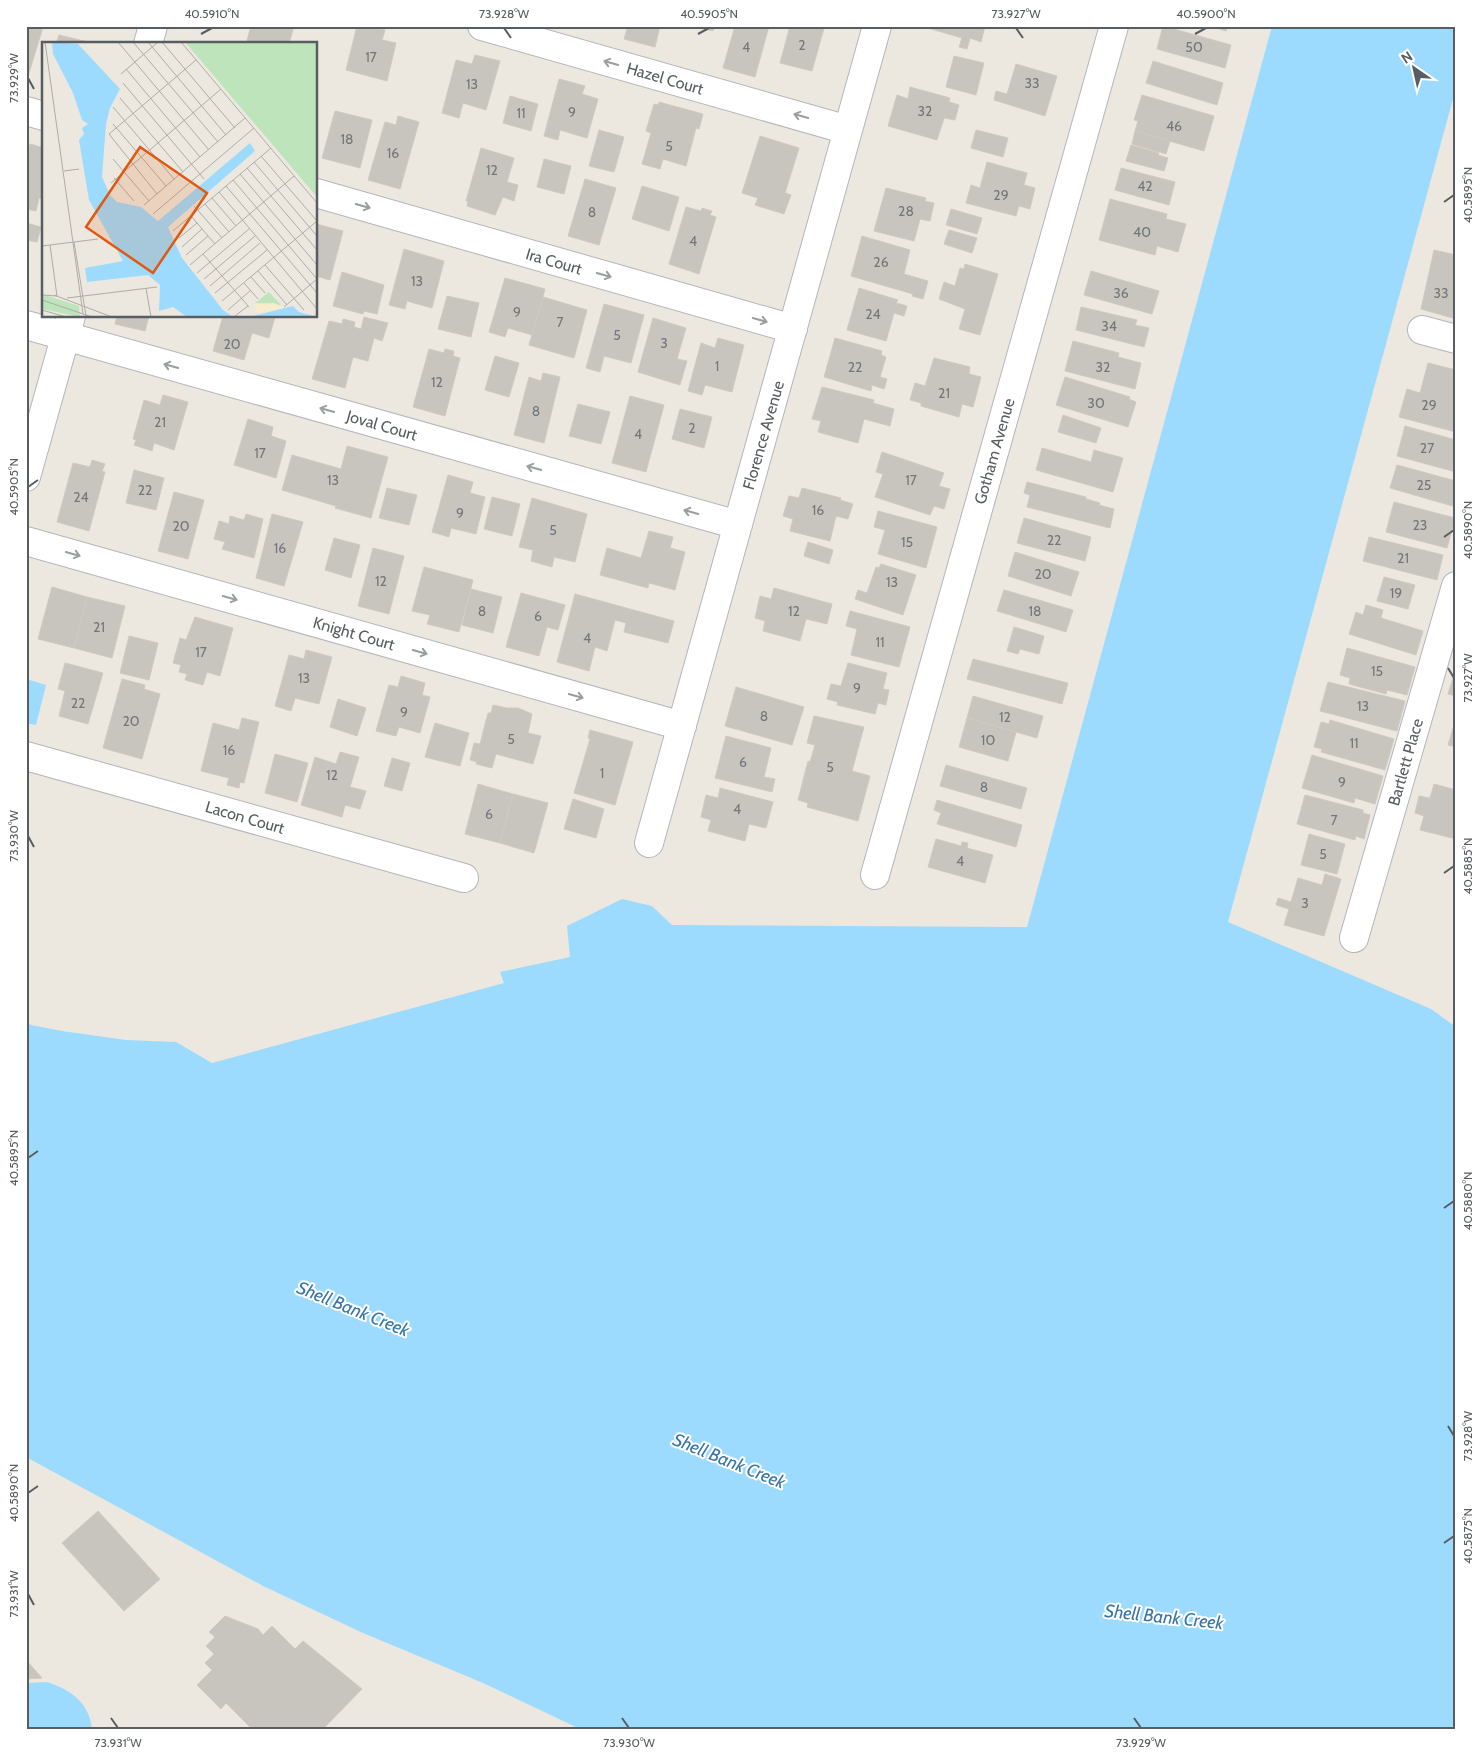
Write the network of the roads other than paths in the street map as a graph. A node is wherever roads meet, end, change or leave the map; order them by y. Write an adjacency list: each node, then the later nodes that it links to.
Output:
1 (153, 26): 5 (street)
2 (482, 26): 8 (street, Hazel Court, one-way to 2)
3 (876, 26): 8 (street, Florence Avenue)
4 (1114, 26): 22 (street, Gotham Avenue)
5 (149, 42)
6 (26, 111): 7 (street)
7 (42, 115)
8 (848, 130): 12 (street, Florence Avenue)
9 (318, 194): 12 (street, Ira Court, one-way to 12)
10 (26, 325): 11 (street, Joval Court)
11 (68, 326): 15 (street); 16 (street, Joval Court, one-way to 11)
12 (793, 329): 16 (street, Florence Avenue)
13 (1422, 330): 14 (street)
14 (1456, 339)
15 (26, 477)
16 (738, 525): 19 (street, Florence Avenue)
17 (26, 541): 19 (street, Knight Court, one-way to 19)
18 (1456, 586): 24 (street, Bartlett Place)
19 (682, 726): 21 (street, Florence Avenue)
20 (26, 756): 23 (street, Lacon Court)
21 (649, 843)
22 (875, 875)
23 (464, 878)
24 (1354, 938)

